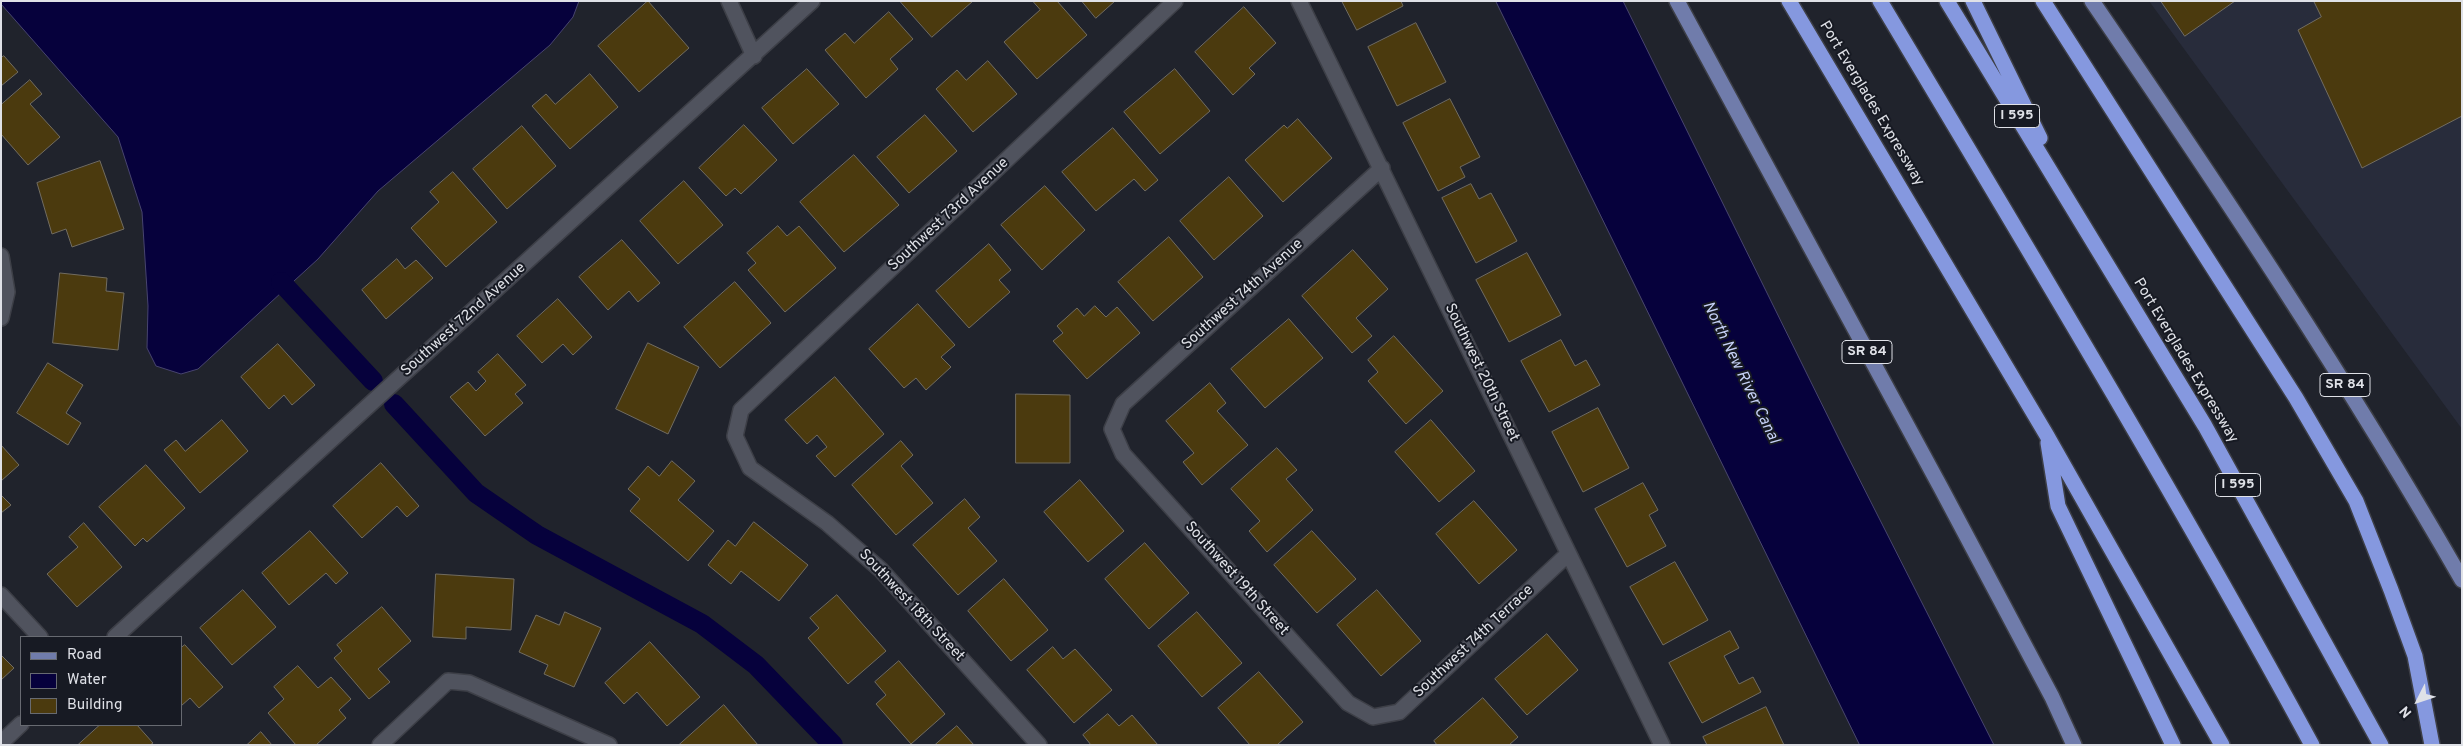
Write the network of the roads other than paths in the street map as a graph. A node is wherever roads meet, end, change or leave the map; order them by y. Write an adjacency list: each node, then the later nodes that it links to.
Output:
1 (729, 1): 12 (street)
2 (812, 1): 12 (street, Southwest 72nd Avenue)
3 (1176, 1): 19 (street, Southwest 73rd Avenue)
4 (1299, 1): 13 (street, Southwest 20th Street)
5 (1677, 1): 32 (main road, SR 84)
6 (1790, 1): 18 (highway, Port Everglades Expressway)
7 (1880, 1): 35 (highway)
8 (1947, 1): 14 (highway, Port Everglades Expressway / I 595)
9 (1973, 1): 14 (highway)
10 (2043, 1): 37 (highway)
11 (2092, 1): 21 (main road, SR 84)
12 (754, 56): 24 (street, Southwest 72nd Avenue)
13 (1382, 168): 17 (street, Southwest 74th Avenue); 20 (street, Southwest 20th Street)
14 (2086, 231): 36 (highway, Port Everglades Expressway / I 595)
15 (1, 256): 16 (street)
16 (1, 318)
17 (1112, 429): 25 (street, Southwest 19th Street)
18 (2046, 434): 33 (highway); 34 (highway, Port Everglades Expressway)
19 (734, 436): 30 (street, Southwest 18th Street)
20 (1568, 554): 25 (street, Southwest 74th Terrace); 31 (street, Southwest 20th Street)
21 (2462, 580)
22 (1, 596): 23 (street)
23 (39, 636)
24 (116, 636)
25 (1373, 717)
26 (20, 725): 27 (street)
27 (1, 742)
28 (380, 745): 29 (street)
29 (609, 745)
30 (1038, 745)
31 (1662, 745)
32 (2074, 745)
33 (2173, 745)
34 (2222, 745)
35 (2312, 745)
36 (2381, 745)
37 (2432, 745)

